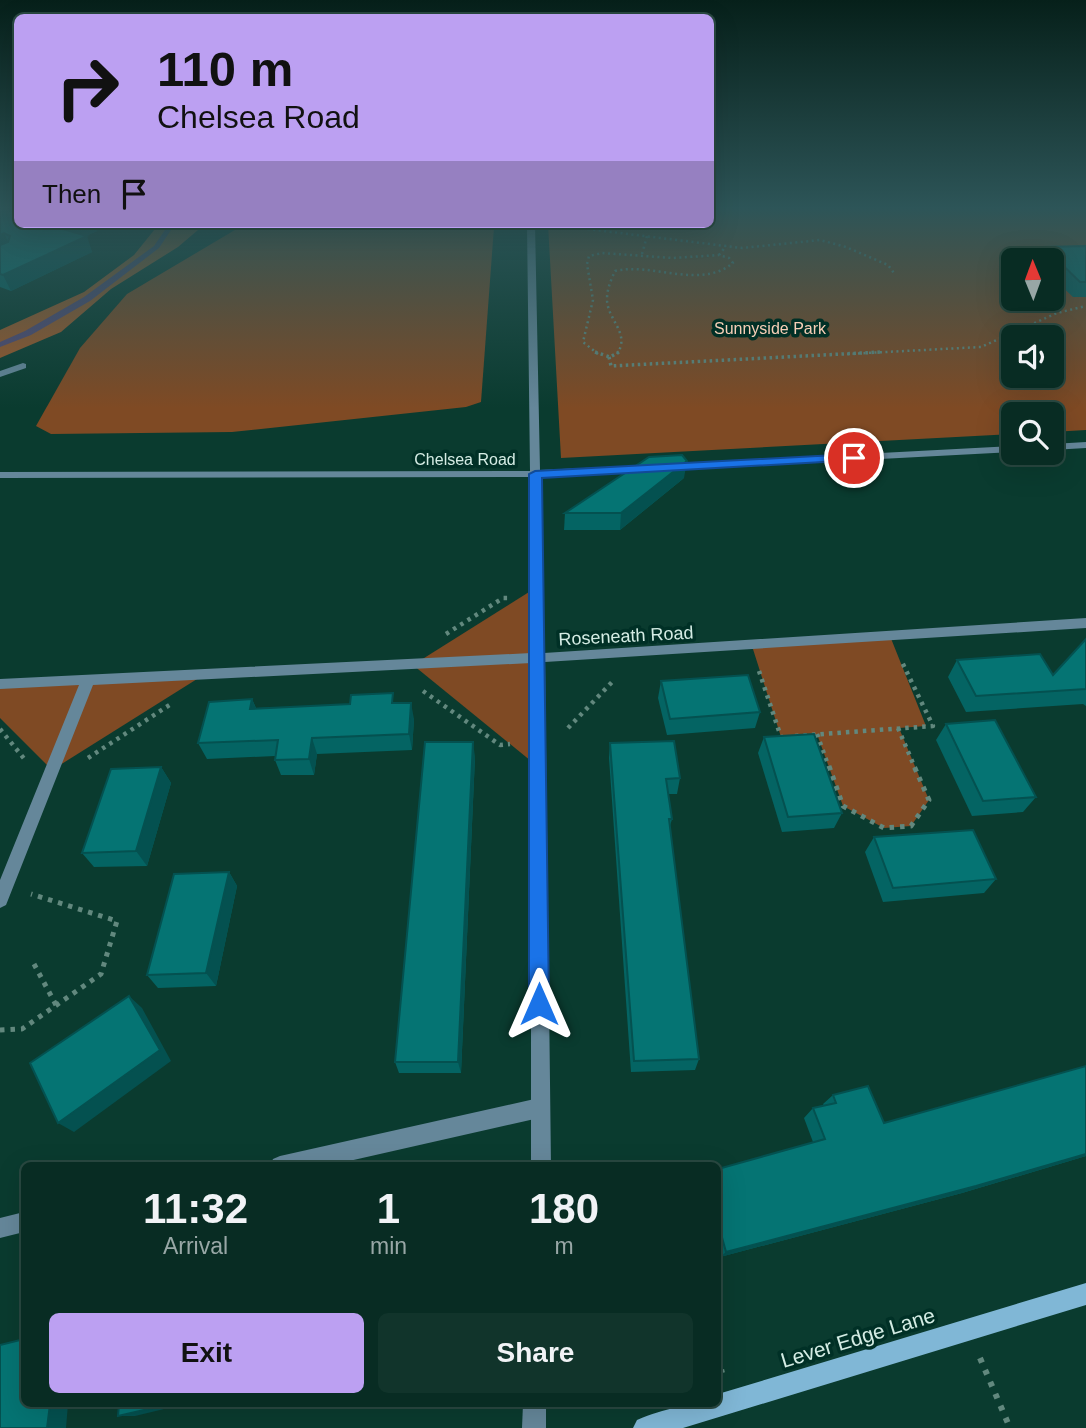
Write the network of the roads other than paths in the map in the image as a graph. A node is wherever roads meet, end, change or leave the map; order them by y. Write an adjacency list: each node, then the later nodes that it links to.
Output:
1 (532, 275): 7 (street)
2 (23, 366): 3 (street)
3 (0, 374)
4 (1086, 445): 5 (street)
5 (1064, 446)
6 (1001, 450): 7 (street, Chelsea Road)
7 (535, 474): 8 (street, Chelsea Road); 10 (street)
8 (0, 475)
9 (1086, 623): 10 (street, Roseneath Road)
10 (538, 659): 11 (street, Roseneath Road); 14 (street)
11 (88, 680): 12 (street, Roseneath Road); 13 (street)
12 (0, 684)
13 (3, 893)
14 (539, 1108): 15 (street); 16 (street)
15 (298, 1162)
16 (541, 1162)
17 (21, 1223): 18 (street)
18 (0, 1228)
19 (1086, 1294): 20 (street, Lever Edge Lane)
20 (721, 1405)
21 (535, 1407): 23 (street)
22 (714, 1407): 24 (street, Lever Edge Lane)
23 (534, 1428)
24 (645, 1428)

